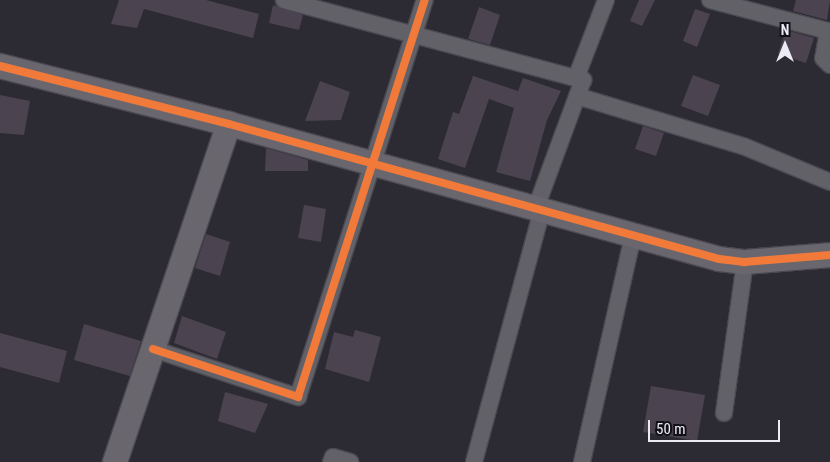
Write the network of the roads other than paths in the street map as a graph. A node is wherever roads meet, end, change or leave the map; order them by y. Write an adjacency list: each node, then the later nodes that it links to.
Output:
1 (284, 0): 5 (street)
2 (425, 0): 5 (street)
3 (606, 0): 8 (street)
4 (710, 0): 6 (street)
5 (415, 34): 8 (street); 11 (street)
6 (830, 65)
7 (0, 66): 10 (street)
8 (576, 78): 9 (street)
9 (577, 96): 12 (street); 13 (street)
10 (229, 124): 11 (street); 17 (street)
11 (375, 164): 13 (street); 17 (street)
12 (830, 182)
13 (539, 209): 14 (street); 22 (street)
14 (633, 235): 16 (street); 23 (street)
15 (830, 256): 16 (street)
16 (745, 262): 18 (street)
17 (153, 349): 19 (street)
18 (724, 414)
19 (115, 462)
20 (331, 462): 21 (street)
21 (350, 462)
22 (474, 462)
23 (582, 462)

